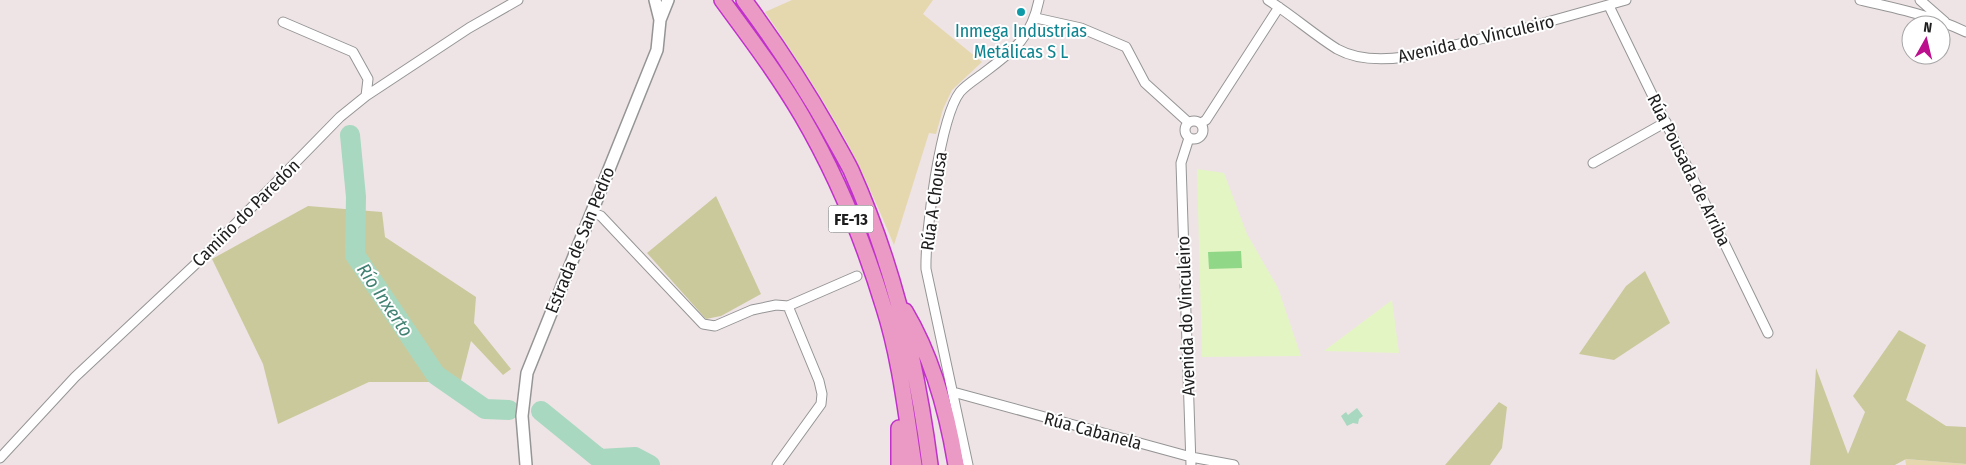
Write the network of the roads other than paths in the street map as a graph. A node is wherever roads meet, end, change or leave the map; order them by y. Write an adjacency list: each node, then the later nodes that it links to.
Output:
1 (518, 0): 20 (street, Camiño do Paredón)
2 (655, 0): 16 (street)
3 (668, 0): 16 (street)
4 (722, 0): 31 (highway, FE-13)
5 (744, 0): 28 (highway, FE-13)
6 (1039, 0): 15 (street, Rúa A Chousa)
7 (1268, 0): 12 (street, Avenida do Vinculeiro)
8 (1626, 0): 11 (street, Avenida do Vinculeiro)
9 (1860, 0): 13 (street)
10 (1920, 0): 14 (street)
11 (1610, 6): 12 (street, Avenida do Vinculeiro); 22 (street, Rúa Pousada de Arriba)
12 (1279, 7): 23 (street)
13 (1920, 15)
14 (1937, 15)
15 (1036, 18): 21 (street); 32 (street, Rúa A Chousa)
16 (660, 20): 26 (street, Estrada de San Pedro)
17 (284, 22): 20 (street)
18 (1951, 25): 19 (street)
19 (1966, 32)
20 (366, 96): 33 (street, Camiño do Paredón)
21 (1188, 122): 23 (street); 24 (street)
22 (1666, 122): 25 (street); 30 (street, Rúa Pousada de Arriba)
23 (1201, 123): 24 (street)
24 (1189, 138): 34 (street, Avenida do Vinculeiro)
25 (1594, 163)
26 (591, 212): 29 (street); 35 (street, Estrada de San Pedro)
27 (857, 276): 29 (street)
28 (896, 294): 39 (highway, FE-13); 40 (highway)
29 (788, 306): 36 (street)
30 (1768, 333)
31 (893, 347): 37 (highway); 38 (highway, FE-13)
32 (953, 392): 34 (street, Rúa Cabanela); 41 (street, Rúa A Chousa)
33 (0, 458)
34 (1191, 461): 42 (street, Rúa Cabanela)
35 (526, 465)
36 (777, 465)
37 (900, 465)
38 (914, 465)
39 (930, 465)
40 (956, 465)
41 (968, 465)
42 (1234, 465)

